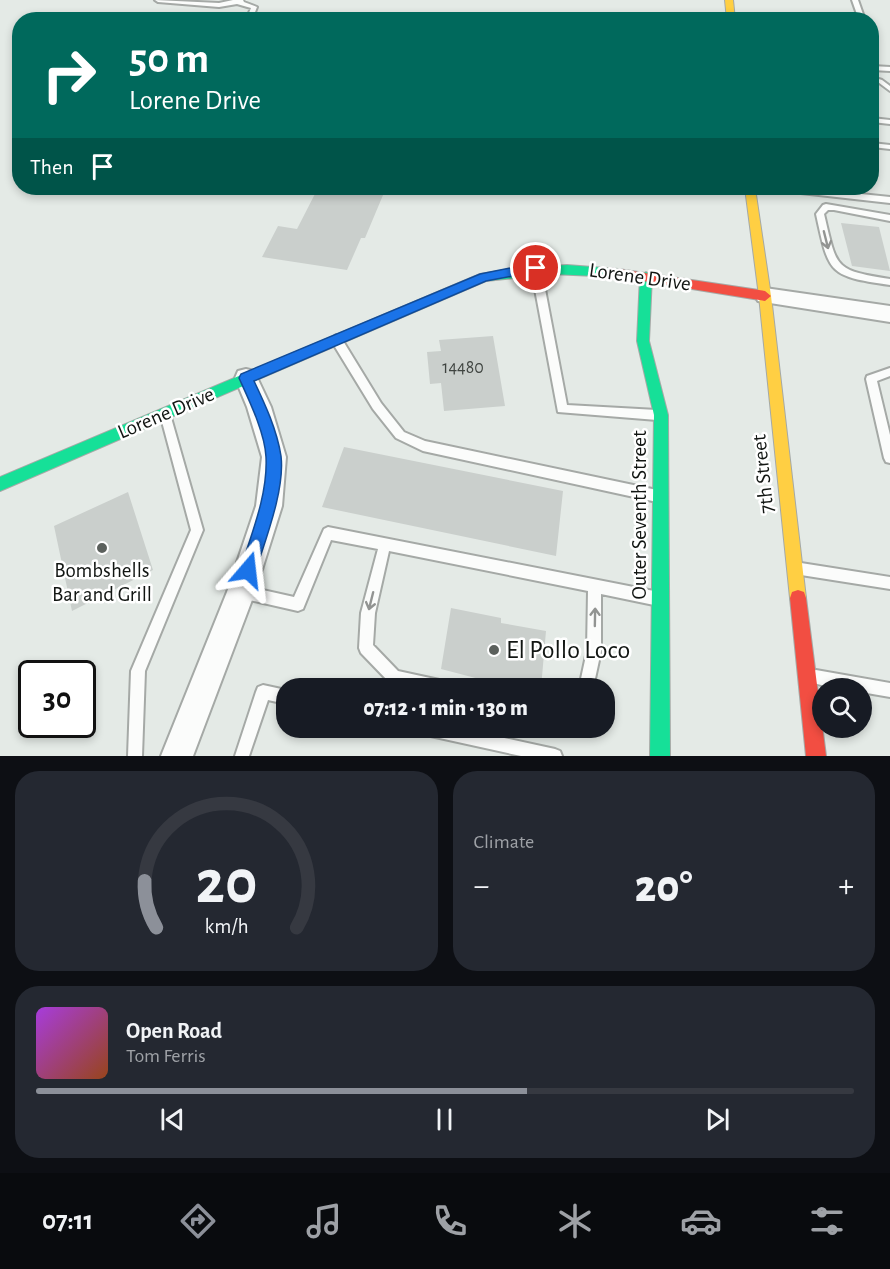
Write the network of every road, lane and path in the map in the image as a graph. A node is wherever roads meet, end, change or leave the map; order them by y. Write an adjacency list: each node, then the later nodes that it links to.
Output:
1 (159, 0): 3 (lane)
2 (225, 0): 3 (lane)
3 (241, 2): 4 (lane)
4 (252, 12)
5 (751, 195): 12 (street, 7th Street)
6 (845, 195): 7 (lane)
7 (890, 200)
8 (890, 218): 11 (lane, one-way to 11)
9 (536, 268): 10 (street, Lorene Drive); 14 (street, Lorene Drive); 18 (lane)
10 (646, 276): 12 (street, Lorene Drive); 18 (street, Outer Seventh Street)
11 (890, 282)
12 (765, 296): 13 (street, Lorene Drive); 23 (street, 7th Street)
13 (890, 314)
14 (336, 339): 16 (street, Lorene Drive); 21 (lane)
15 (890, 372): 19 (lane)
16 (246, 378): 17 (street, Lorene Drive); 26 (street)
17 (165, 413): 20 (street, Lorene Drive); 34 (lane)
18 (660, 415): 21 (street, Outer Seventh Street)
19 (890, 458)
20 (0, 484)
21 (660, 497): 27 (street, Outer Seventh Street)
22 (385, 544): 25 (lane); 26 (lane); 29 (lane, one-way to 29)
23 (794, 568): 24 (lane); 28 (street, 7th Street)
24 (890, 583)
25 (595, 586): 27 (lane); 30 (lane, one-way to 25)
26 (241, 592): 35 (street)
27 (660, 600): 38 (street, Outer Seventh Street)
28 (807, 675): 31 (lane); 39 (street, 7th Street)
29 (399, 678)
30 (588, 678)
31 (890, 690)
32 (276, 695): 36 (lane)
33 (472, 738): 37 (lane)
34 (135, 756)
35 (177, 756)
36 (242, 756)
37 (555, 756)
38 (660, 756)
39 (816, 756)

